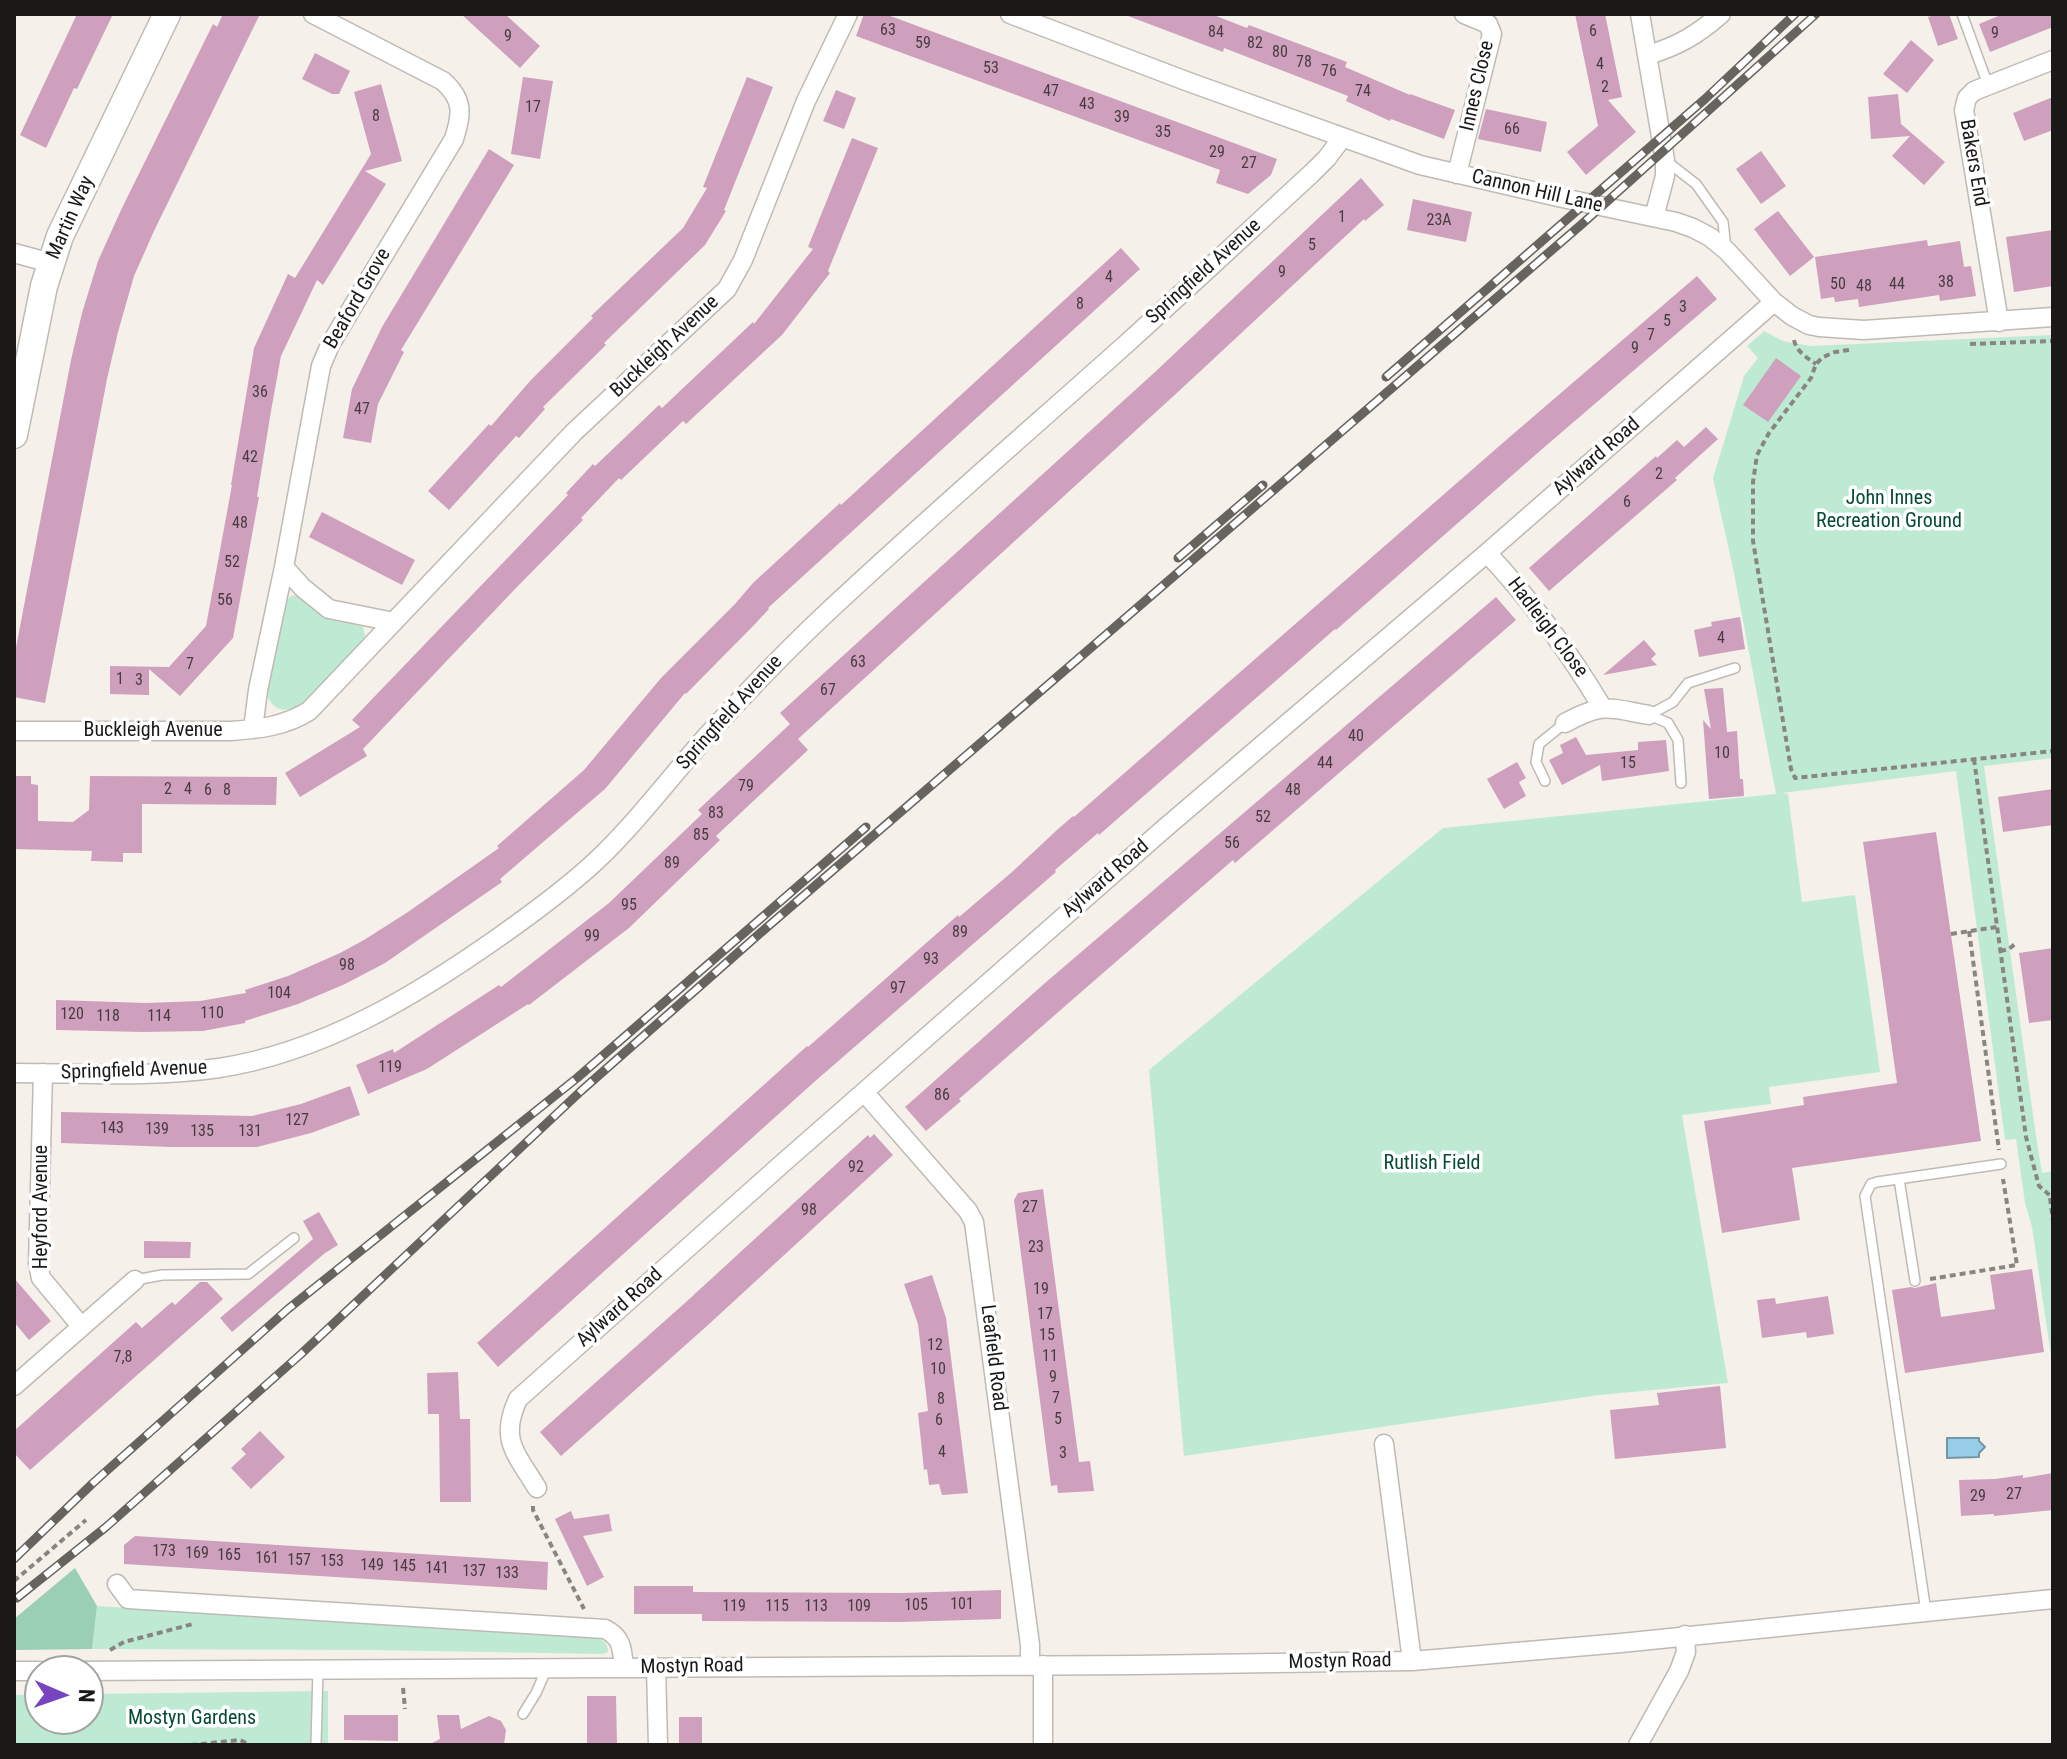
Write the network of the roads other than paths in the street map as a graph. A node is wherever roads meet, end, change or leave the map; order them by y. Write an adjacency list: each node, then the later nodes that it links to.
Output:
1 (167, 14): 18 (main road, Martin Way)
2 (313, 14): 24 (street, Beaford Grove)
3 (848, 14): 25 (street, Buckleigh Avenue)
4 (1010, 14): 12 (street, Cannon Hill Lane)
5 (1464, 14): 14 (street, Innes Close)
6 (1640, 14): 9 (street)
7 (1721, 14): 9 (street)
8 (1962, 14): 11 (lane)
9 (1648, 55): 13 (street)
10 (2053, 60): 11 (street, Bakers End)
11 (1988, 85): 21 (street, Bakers End)
12 (1342, 138): 14 (street, Cannon Hill Lane); 35 (street, Springfield Avenue)
13 (1665, 160): 15 (street); 16 (lane)
14 (1457, 174): 15 (street, Cannon Hill Lane)
15 (1654, 217): 16 (street, Cannon Hill Lane)
16 (1727, 251): 19 (street, Cannon Hill Lane)
17 (14, 253): 18 (street)
18 (51, 263): 22 (main road, Martin Way)
19 (1774, 302): 21 (street, Cannon Hill Lane); 23 (street, Aylward Road)
20 (2053, 317): 21 (street, Cannon Hill Lane)
21 (1999, 322)
22 (14, 435)
23 (1487, 553): 27 (street, Hadleigh Close); 36 (street, Aylward Road)
24 (284, 567): 25 (street); 30 (street, Beaford Grove)
25 (394, 622): 30 (street, Buckleigh Avenue)
26 (1735, 668): 28 (lane)
27 (1602, 707): 28 (street); 29 (street)
28 (1649, 715): 33 (lane)
29 (1565, 723): 32 (lane)
30 (253, 729): 31 (street, Buckleigh Avenue)
31 (14, 731)
32 (1545, 781)
33 (1681, 783)
34 (14, 1073): 35 (street, Springfield Avenue)
35 (43, 1073): 42 (street, Heyford Avenue)
36 (864, 1092): 45 (street, Aylward Road); 51 (street, Leafield Road)
37 (2001, 1164): 38 (lane)
38 (1899, 1179): 41 (lane); 48 (lane)
39 (294, 1238): 40 (lane)
40 (135, 1280): 42 (street)
41 (1915, 1281)
42 (81, 1326): 43 (street)
43 (14, 1386)
44 (1384, 1444): 50 (street)
45 (537, 1488)
46 (117, 1584): 54 (street, Mostyn Road)
47 (2053, 1599): 48 (street, Mostyn Road)
48 (1926, 1612): 49 (street, Mostyn Road)
49 (1685, 1635): 50 (street, Mostyn Road); 61 (street)
50 (1412, 1661): 51 (street, Mostyn Road)
51 (1036, 1665): 52 (street, Mostyn Road); 60 (street, Leafield Road)
52 (656, 1667): 54 (street, Mostyn Road); 59 (street)
53 (547, 1668): 54 (street, Mostyn Road); 55 (street, Mostyn Road); 57 (lane)
54 (624, 1668)
55 (318, 1670): 56 (street, Mostyn Road); 58 (lane)
56 (104, 1671)
57 (523, 1714)
58 (316, 1745)
59 (658, 1745)
60 (1043, 1745)
61 (1638, 1745)

